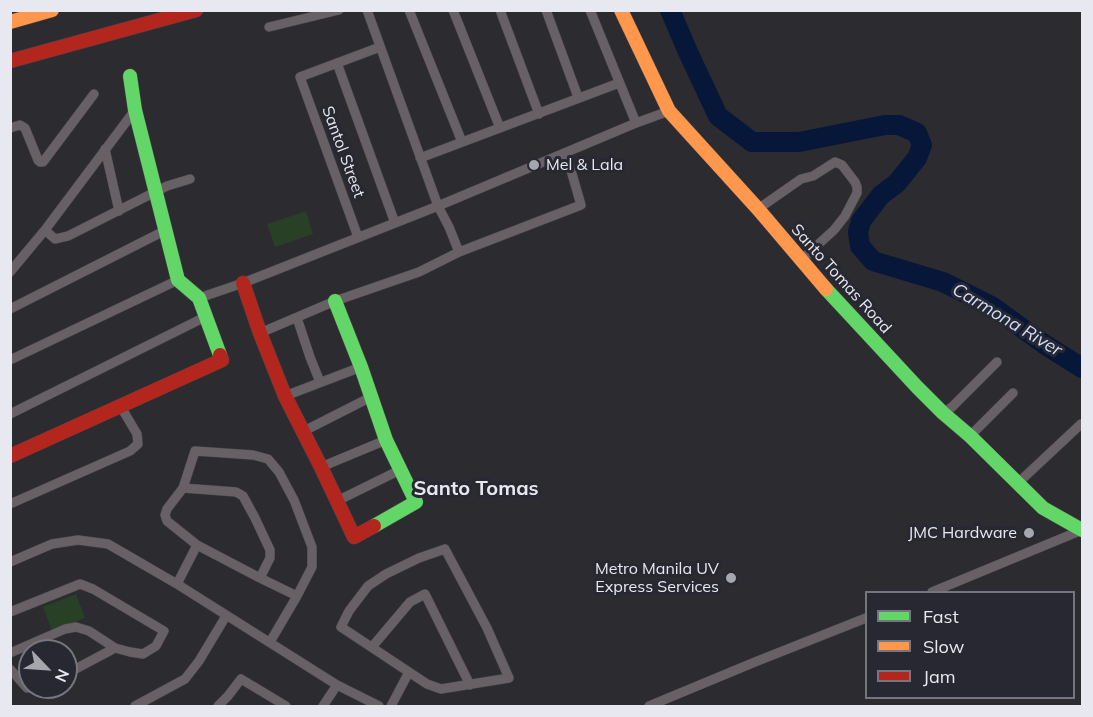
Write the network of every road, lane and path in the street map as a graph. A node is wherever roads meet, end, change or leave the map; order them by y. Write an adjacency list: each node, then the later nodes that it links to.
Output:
1 (52, 10): 11 (main road)
2 (196, 10): 14 (main road)
3 (339, 10): 12 (street)
4 (367, 10): 13 (street)
5 (409, 10): 26 (street)
6 (453, 10): 25 (street)
7 (500, 10): 22 (street)
8 (546, 10): 19 (street)
9 (590, 10): 17 (street)
10 (621, 10): 21 (main road, Santo Tomas Road)
11 (10, 22)
12 (269, 27)
13 (380, 47): 15 (street); 29 (street)
14 (10, 61)
15 (337, 63): 35 (street); 38 (street, Santol Street)
16 (130, 76): 20 (main road)
17 (619, 83): 19 (street); 23 (street)
18 (94, 94): 24 (street)
19 (578, 97): 22 (street)
20 (135, 110): 27 (street); 31 (main road)
21 (669, 111): 23 (street); 33 (main road, Santo Tomas Road)
22 (539, 114): 25 (street)
23 (636, 123): 28 (street)
24 (10, 128)
25 (500, 128): 26 (street)
26 (462, 142): 29 (street)
27 (105, 149): 34 (street); 36 (street)
28 (566, 153): 32 (street); 39 (street)
29 (420, 158): 32 (street)
30 (190, 179): 31 (street)
31 (155, 192): 34 (street); 37 (main road)
32 (438, 206): 35 (street); 39 (street)
33 (758, 209): 40 (main road, Santo Tomas Road); 40 (street)
34 (119, 211): 36 (street)
35 (395, 223): 38 (street)
36 (45, 230): 41 (street)
37 (166, 230): 42 (main road); 46 (street)
38 (358, 237): 43 (street)
39 (459, 252): 45 (street)
40 (801, 260): 58 (main road, Santo Tomas Road)
41 (10, 272)
42 (178, 279): 44 (main road); 50 (street)
43 (243, 283): 44 (street); 49 (main road)
44 (199, 298): 47 (main road)
45 (335, 301): 48 (street); 52 (main road)
46 (10, 309)
47 (205, 317): 57 (main road); 59 (street)
48 (297, 318): 49 (street); 53 (street)
49 (260, 333): 55 (main road)
50 (10, 360)
51 (997, 362): 58 (street)
52 (360, 367): 53 (street); 56 (main road)
53 (320, 382): 55 (street)
54 (1012, 393): 62 (street)
55 (285, 396): 61 (main road)
56 (371, 397): 61 (street); 63 (main road)
57 (121, 407): 64 (main road); 70 (street)
58 (943, 413): 62 (main road, Santo Tomas Road)
59 (10, 414)
60 (1081, 424): 67 (street)
61 (302, 432): 65 (main road)
62 (970, 436): 67 (main road, Santo Tomas Road)
63 (386, 440): 65 (street); 66 (main road)
64 (10, 456)
65 (321, 467): 69 (main road)
66 (400, 470): 69 (street); 69 (main road)
67 (1018, 483): 71 (main road, Santo Tomas Road)
68 (183, 488): 72 (street); 74 (street); 77 (street)
69 (337, 501)
70 (10, 504)
71 (1082, 530): 76 (street)
72 (197, 545): 74 (street); 75 (street)
73 (10, 562): 75 (street)
74 (260, 578): 77 (street)
75 (177, 584): 79 (street)
76 (934, 591)
77 (297, 596): 81 (street)
78 (10, 612): 83 (street)
79 (226, 616): 81 (street); 89 (street)
80 (865, 619): 95 (street)
81 (270, 642): 87 (street)
82 (372, 647): 86 (street); 88 (street); 88 (street)
83 (115, 648): 84 (street); 85 (street)
84 (10, 654)
85 (78, 668)
86 (409, 672): 88 (street); 94 (street)
87 (337, 685): 92 (street); 93 (street)
88 (470, 685)
89 (135, 706)
90 (218, 706): 91 (street)
91 (286, 706)
92 (323, 706)
93 (379, 706)
94 (391, 706)
95 (649, 706)

